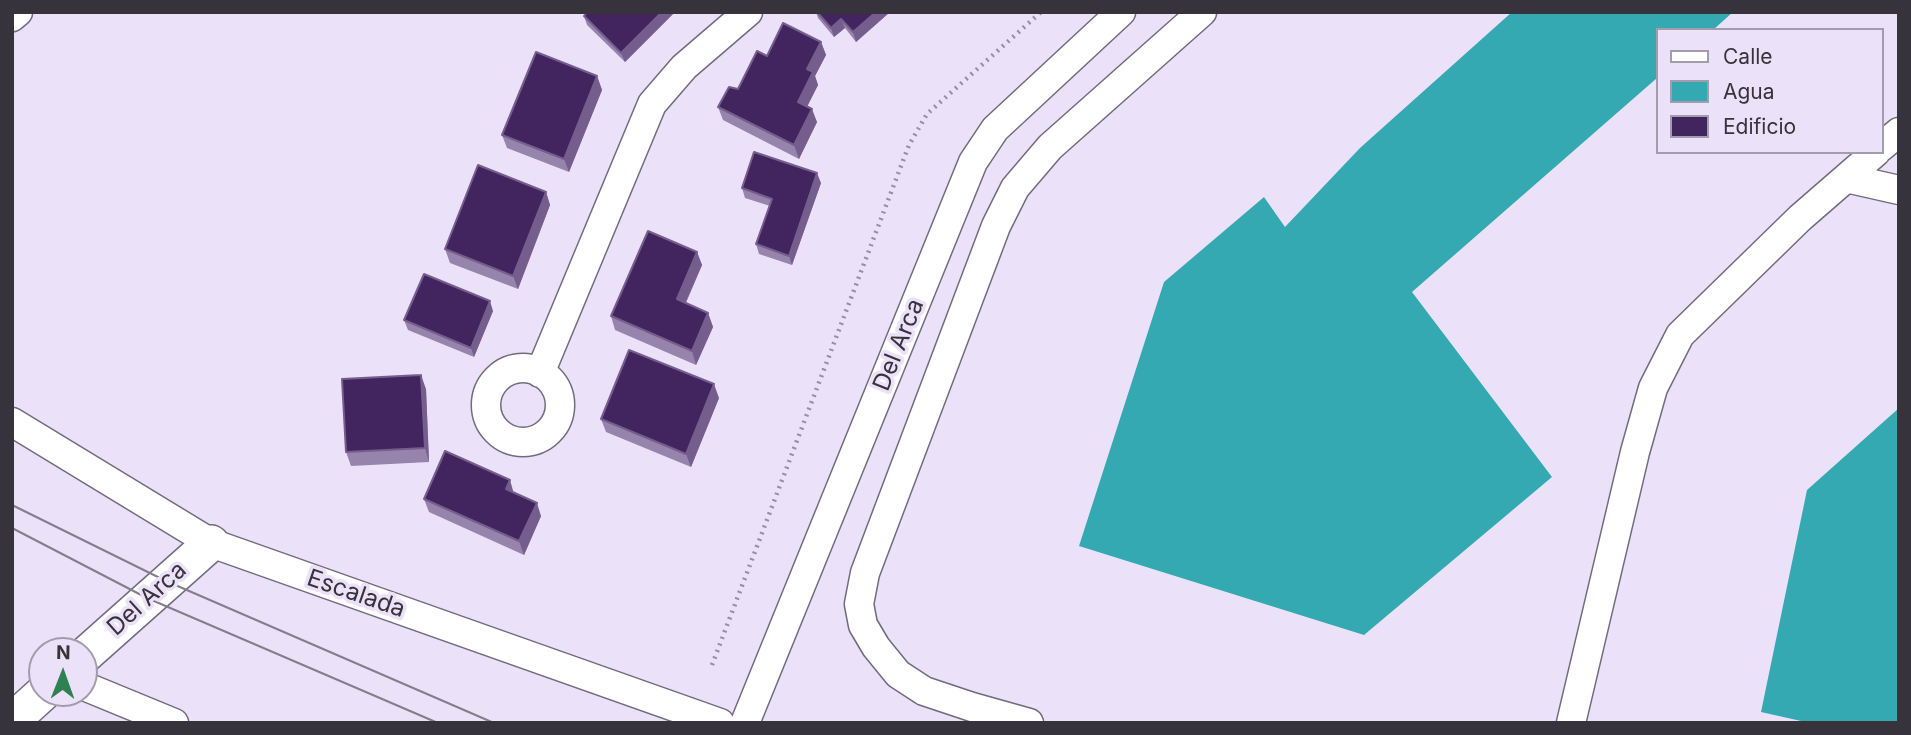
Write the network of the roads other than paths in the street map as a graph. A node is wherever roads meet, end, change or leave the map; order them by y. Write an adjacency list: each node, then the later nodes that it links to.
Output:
1 (18, 12): 5 (street)
2 (748, 12): 11 (street)
3 (1121, 12): 20 (street, Del Arca)
4 (1202, 12): 21 (street)
5 (12, 17)
6 (1899, 132): 7 (street)
7 (1883, 145)
8 (1874, 154): 9 (street)
9 (1846, 178): 10 (street); 22 (street)
10 (1899, 190)
11 (540, 373)
12 (12, 422): 13 (street, Escalada)
13 (211, 543): 14 (street, Del Arca); 19 (street, Escalada)
14 (98, 644)
15 (98, 692): 18 (street)
16 (28, 707): 17 (street)
17 (12, 722)
18 (174, 723)
19 (720, 723)
20 (745, 723)
21 (1030, 723)
22 (1570, 723)

